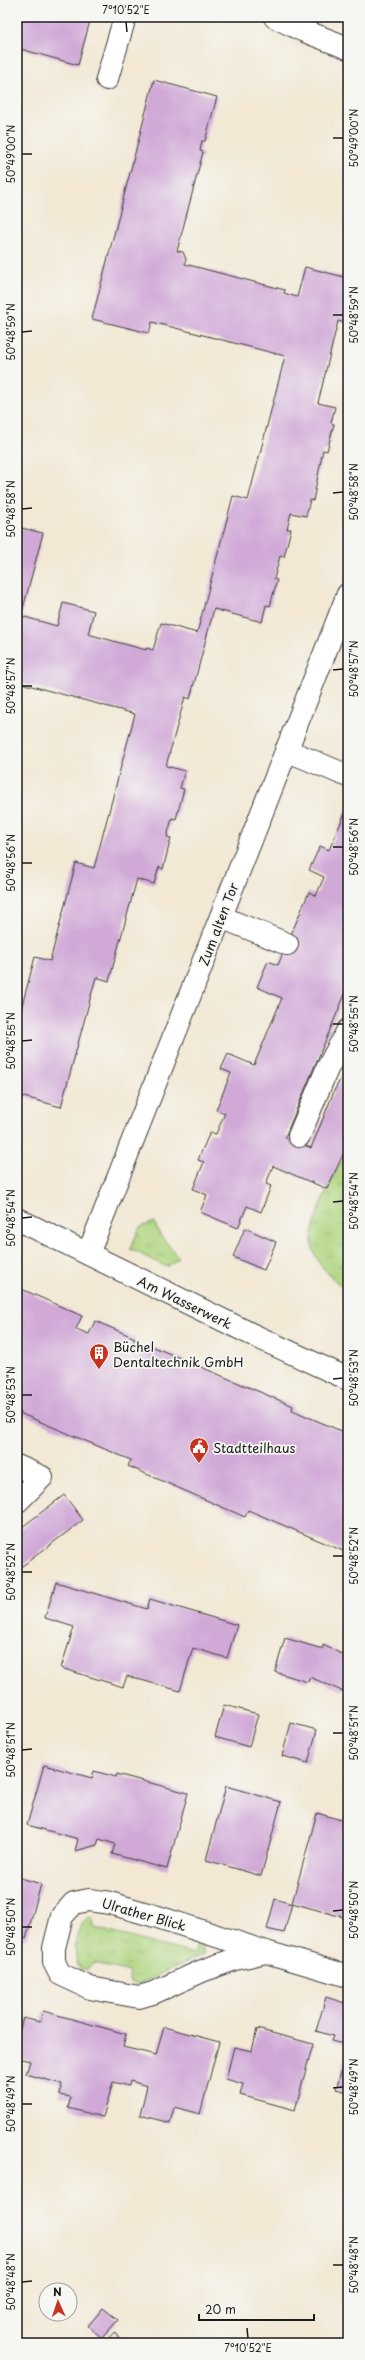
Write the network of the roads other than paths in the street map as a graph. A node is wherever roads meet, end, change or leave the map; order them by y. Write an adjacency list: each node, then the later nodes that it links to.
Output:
1 (125, 17): 4 (street)
2 (276, 17): 3 (street)
3 (348, 48)
4 (107, 79)
5 (346, 603): 6 (street, Zum alten Tor)
6 (286, 750): 7 (street); 8 (street, Zum alten Tor)
7 (348, 776)
8 (221, 916): 9 (street); 13 (street, Zum alten Tor)
9 (286, 944)
10 (348, 1030): 11 (street)
11 (299, 1136)
12 (17, 1219): 13 (street, Am Wasserwerk)
13 (88, 1254): 14 (street, Am Wasserwerk)
14 (348, 1379)
15 (17, 1466): 16 (street)
16 (17, 1502)
17 (266, 1952): 17 (street, Ulrather Blick); 18 (street, Ulrather Blick)
18 (348, 1976)

